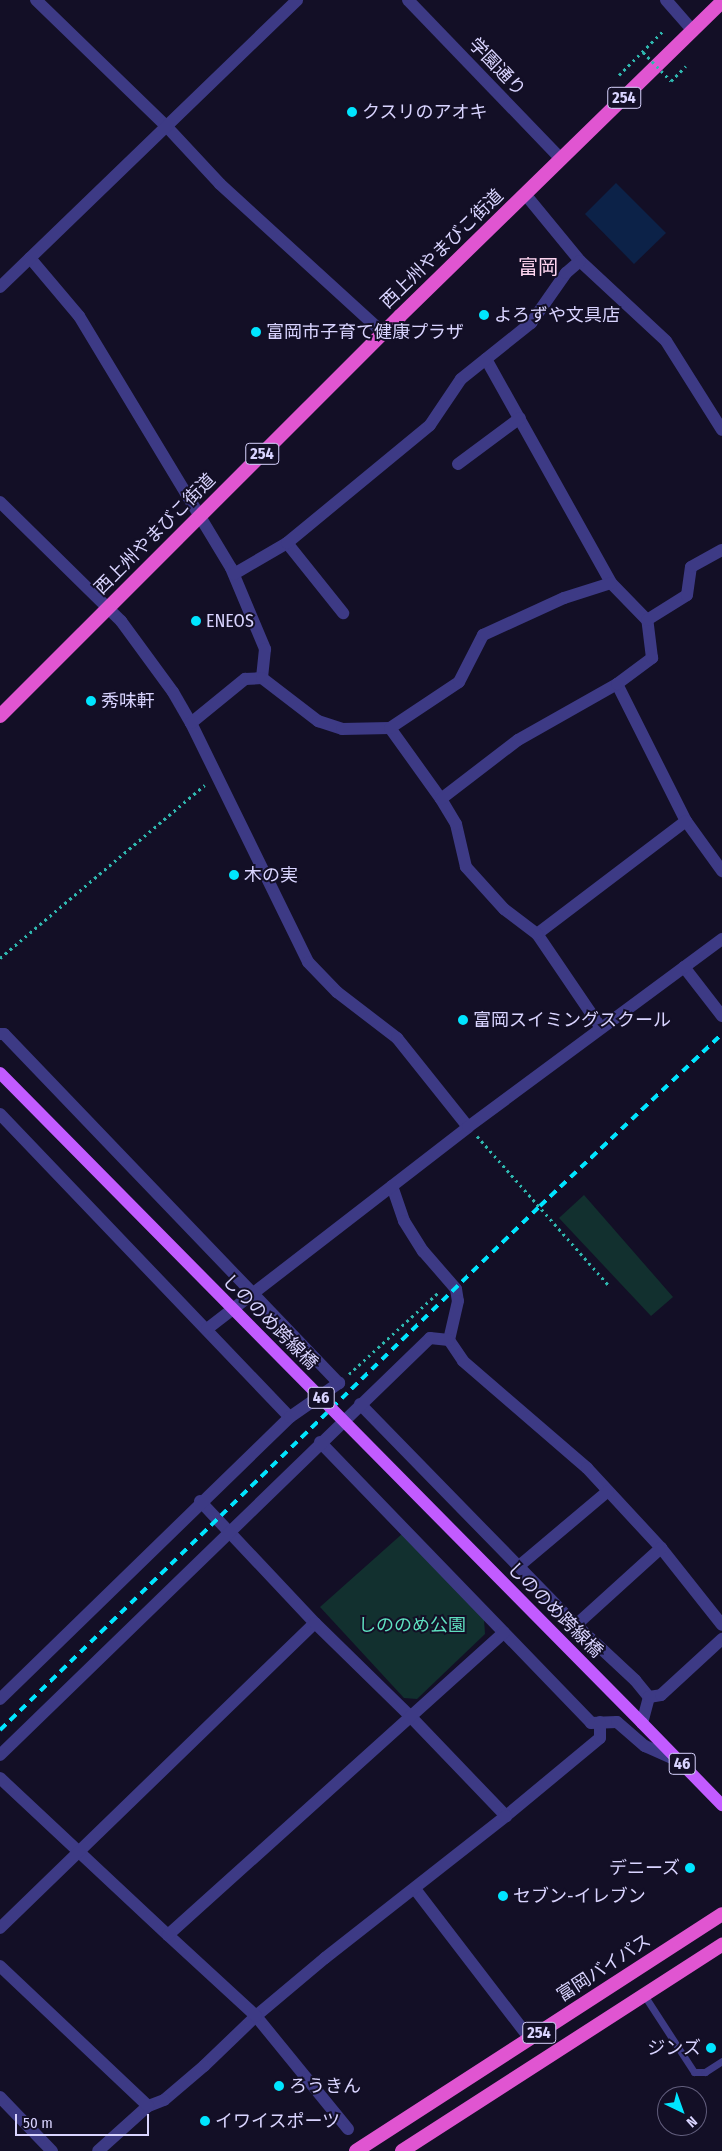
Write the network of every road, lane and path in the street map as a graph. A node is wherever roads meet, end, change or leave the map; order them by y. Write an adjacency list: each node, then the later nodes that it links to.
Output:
1 (36, 0): 11 (street)
2 (297, 0): 11 (street)
3 (408, 0): 12 (street, 学園通り)
4 (666, 0): 7 (street)
5 (722, 2): 7 (highway, 西上州やまびこ街道 / 254)
6 (664, 30): 8 (path)
7 (693, 31): 12 (highway, 西上州やまびこ街道 / 254)
8 (642, 52): 9 (path, bridge); 10 (path)
9 (686, 66)
10 (619, 75)
11 (168, 128): 14 (street); 17 (street)
12 (561, 159): 13 (highway, 西上州やまびこ街道 / 254)
13 (525, 194): 15 (street); 17 (highway, 西上州やまびこ街道 / 254)
14 (30, 258): 16 (street); 23 (street)
15 (580, 261): 18 (street); 20 (street)
16 (0, 286)
17 (383, 333): 23 (highway, 西上州やまびこ街道 / 254)
18 (486, 359): 19 (street); 24 (street)
19 (520, 418): 21 (street); 27 (street)
20 (722, 430)
21 (458, 464)
22 (0, 502): 28 (street)
23 (201, 515): 26 (street); 28 (highway, 西上州やまびこ街道 / 254)
24 (287, 543): 26 (street); 29 (street)
25 (722, 550): 30 (street)
26 (234, 574): 31 (street)
27 (611, 583): 30 (street); 35 (street)
28 (108, 607): 33 (highway, 西上州やまびこ街道 / 254); 34 (street)
29 (343, 613)
30 (647, 620): 32 (street)
31 (262, 678): 34 (street); 35 (street)
32 (617, 684): 37 (street); 38 (street)
33 (0, 716)
34 (192, 722): 36 (street)
35 (390, 728): 37 (street)
36 (217, 775): 42 (path); 49 (street)
37 (441, 799): 40 (street)
38 (686, 821): 39 (street); 40 (street)
39 (722, 871)
40 (538, 934): 45 (street)
41 (722, 939): 43 (street)
42 (0, 958)
43 (684, 967): 44 (street); 45 (street)
44 (722, 1016)
45 (601, 1028): 49 (street)
46 (0, 1034): 53 (street)
47 (0, 1073): 74 (main road, しののめ跨線橋 / 46, bridge)
48 (0, 1114): 54 (street)
49 (468, 1126): 50 (street); 52 (path)
50 (392, 1186): 51 (street); 53 (street)
51 (450, 1282): 55 (street); 56 (path)
52 (610, 1287)
53 (253, 1293): 54 (street); 56 (street)
54 (207, 1329): 58 (street)
55 (449, 1340): 57 (street); 60 (street)
56 (339, 1383): 58 (street)
57 (360, 1404): 59 (street); 64 (street)
58 (290, 1417): 61 (street)
59 (320, 1442): 62 (street); 68 (street)
60 (608, 1490): 63 (street); 64 (street)
61 (200, 1501): 62 (street); 71 (street)
62 (231, 1533): 65 (street); 75 (street)
63 (661, 1548): 66 (street); 67 (street)
64 (518, 1566): 66 (street)
65 (315, 1623): 72 (street); 80 (street)
66 (576, 1625): 70 (street)
67 (722, 1625)
68 (504, 1632): 72 (street); 73 (street)
69 (722, 1639): 70 (street)
70 (649, 1697): 74 (street)
71 (0, 1698)
72 (410, 1716): 79 (street); 84 (street)
73 (600, 1722): 76 (street); 79 (street)
74 (642, 1723): 76 (main road, 46)
75 (0, 1755)
76 (677, 1760): 78 (main road, 46)
77 (0, 1778): 80 (street)
78 (722, 1805)
79 (506, 1816): 81 (street)
80 (78, 1851): 83 (street); 84 (street)
81 (415, 1889): 88 (street); 89 (street)
82 (722, 1914): 89 (highway, 富岡バイパス / 254)
83 (0, 1928)
84 (168, 1935): 88 (street)
85 (722, 1945): 87 (highway, 254)
86 (0, 1966): 92 (street)
87 (644, 1996): 90 (lane); 97 (highway, 254)
88 (256, 2016): 92 (street); 93 (street)
89 (530, 2039): 96 (highway, 富岡バイパス / 254)
90 (722, 2061)
91 (0, 2097): 94 (street)
92 (148, 2106): 95 (street)
93 (348, 2129)
94 (52, 2151)
95 (98, 2151)
96 (356, 2151)
97 (402, 2151)

